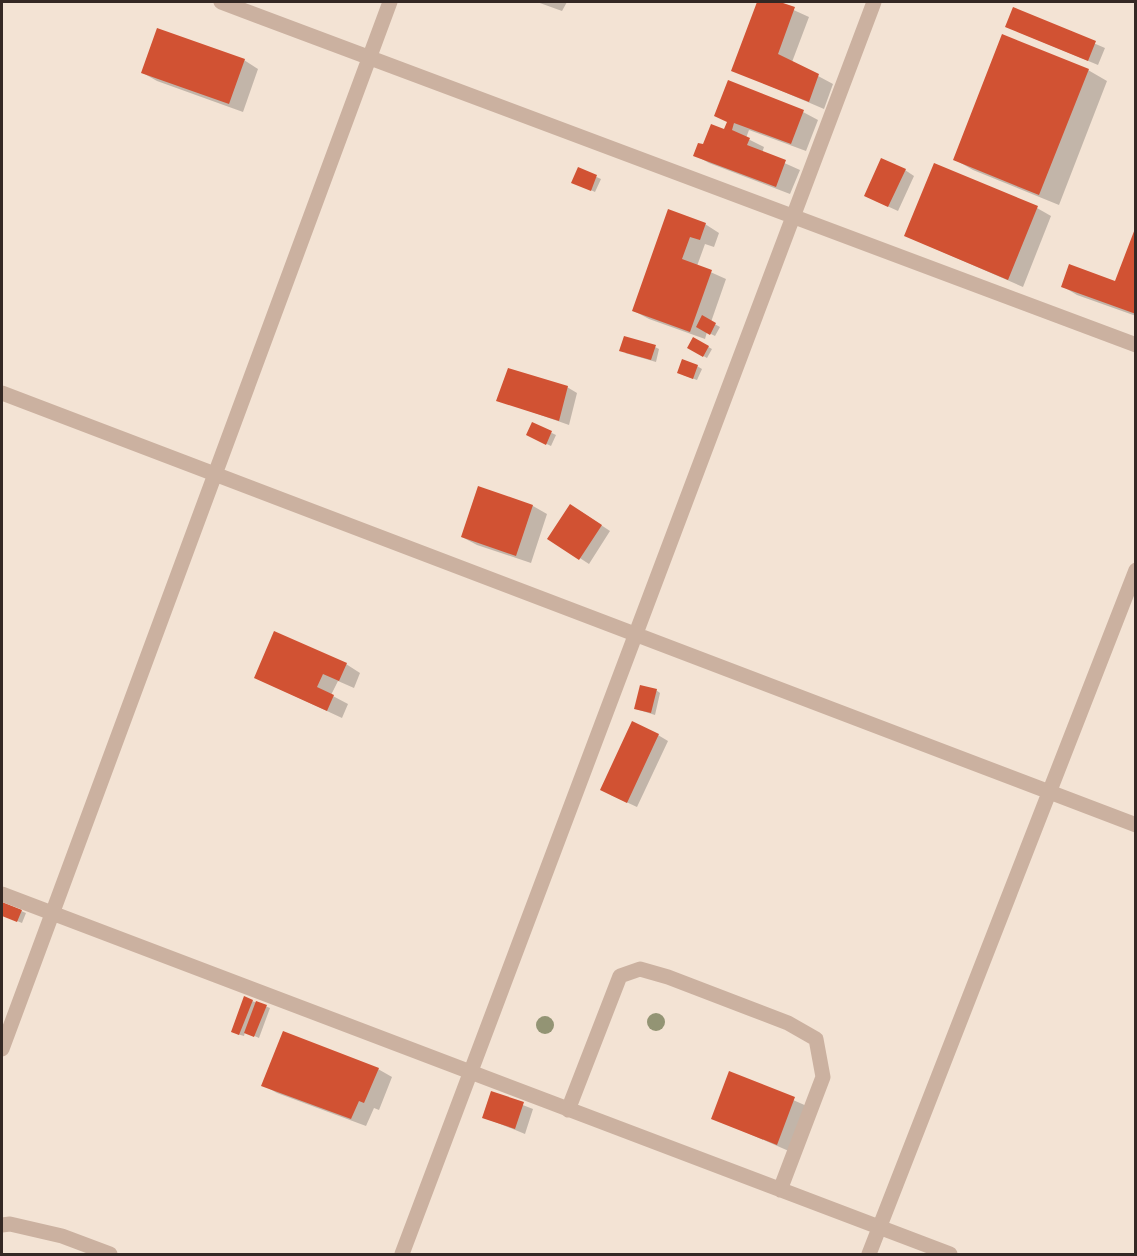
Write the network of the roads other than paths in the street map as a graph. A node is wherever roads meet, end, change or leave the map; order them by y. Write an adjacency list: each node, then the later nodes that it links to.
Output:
1 (221, 2): 4 (street)
2 (390, 2): 4 (street)
3 (874, 2): 5 (street)
4 (369, 57): 5 (street); 8 (street)
5 (793, 216): 6 (street); 10 (street)
6 (1136, 345)
7 (2, 393): 8 (street)
8 (214, 474): 10 (street); 14 (street)
9 (1136, 570): 11 (street)
10 (635, 634): 11 (street); 16 (street)
11 (1049, 792): 12 (street); 20 (street)
12 (1136, 825)
13 (2, 894): 14 (street)
14 (51, 913): 15 (street); 16 (street)
15 (2, 1049)
16 (470, 1072): 17 (street); 22 (street)
17 (568, 1110): 18 (street); 18 (street)
18 (780, 1190): 20 (street)
19 (2, 1225): 21 (street)
20 (880, 1228): 23 (street); 24 (street)
21 (110, 1254)
22 (402, 1254)
23 (869, 1254)
24 (950, 1254)

